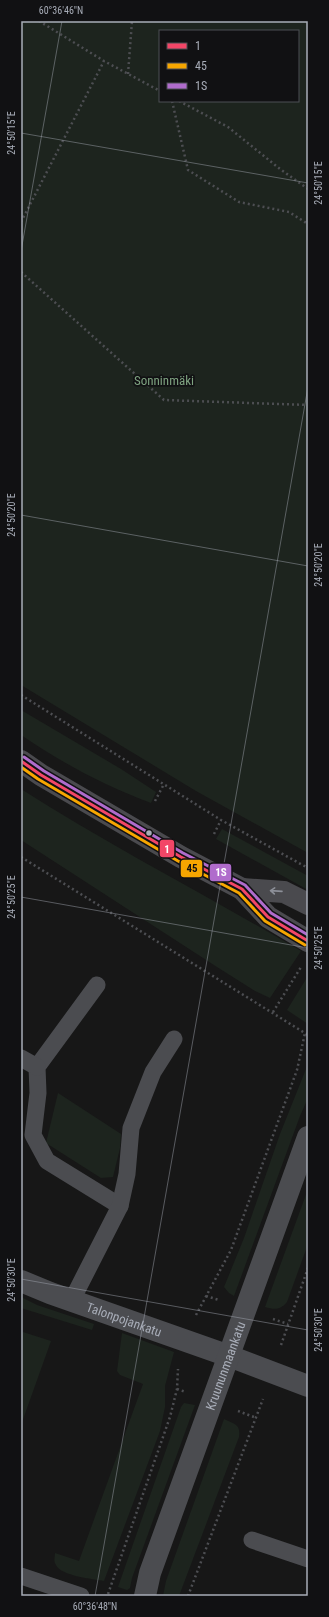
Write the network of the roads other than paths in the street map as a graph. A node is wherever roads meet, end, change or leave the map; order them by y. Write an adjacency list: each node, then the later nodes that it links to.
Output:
1 (21, 761): 2 (main road)
2 (242, 889): 3 (main road, one-way to 2); 4 (main road)
3 (308, 904)
4 (308, 941)
5 (97, 985): 8 (lane)
6 (174, 1039): 10 (lane)
7 (21, 1058): 8 (lane)
8 (37, 1067): 10 (lane)
9 (308, 1137): 13 (street, Kruununmaankatu)
10 (120, 1206): 12 (lane)
11 (21, 1281): 12 (street, Talonpojankatu)
12 (72, 1300): 13 (street, Talonpojankatu)
13 (229, 1356): 14 (street, Talonpojankatu); 19 (street, Kruununmaankatu)
14 (308, 1386)
15 (252, 1540): 16 (lane)
16 (308, 1559)
17 (21, 1576): 18 (lane)
18 (81, 1596)
19 (145, 1596)

